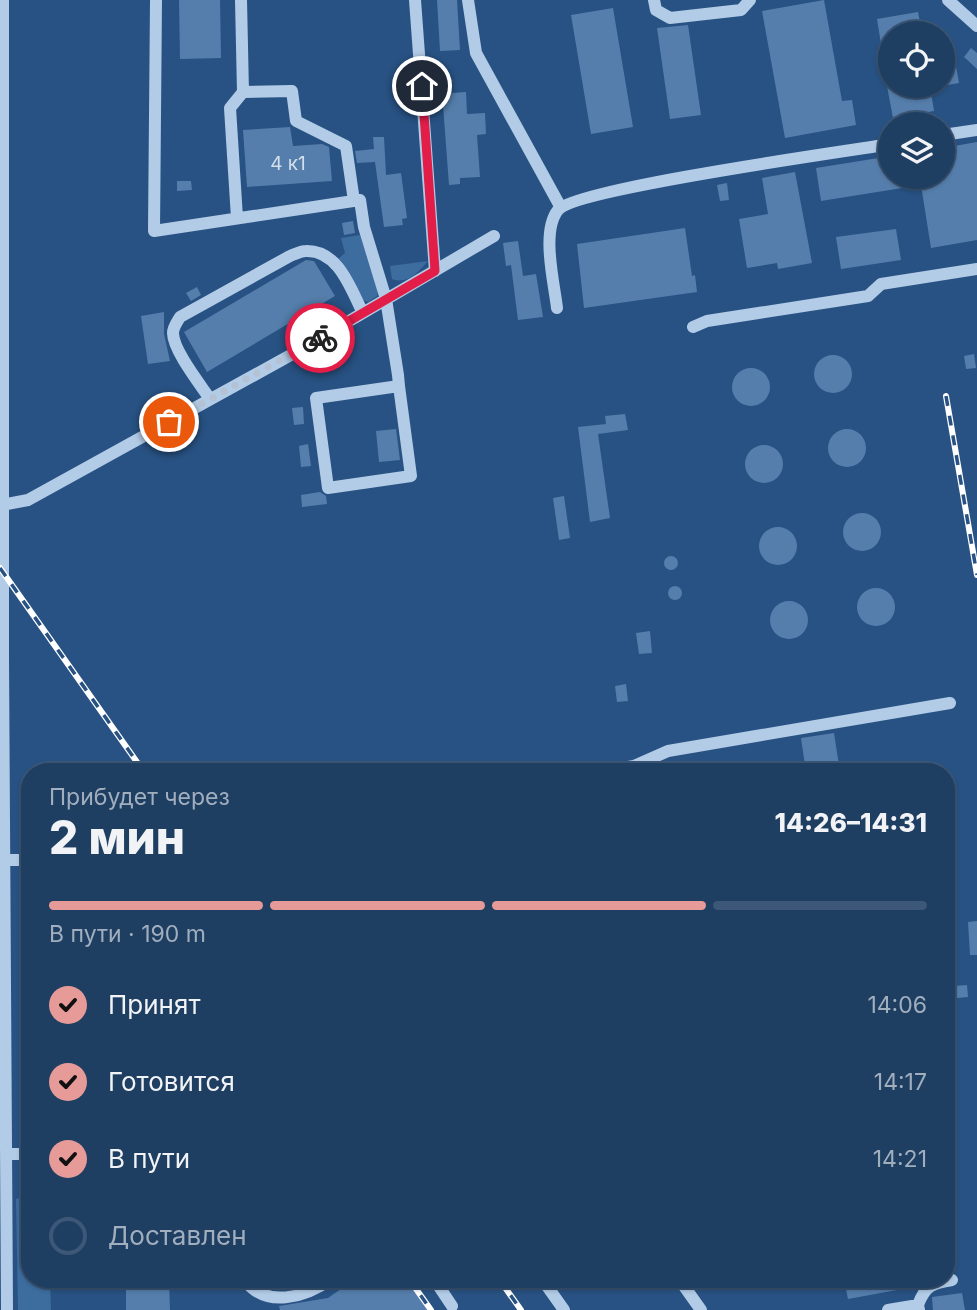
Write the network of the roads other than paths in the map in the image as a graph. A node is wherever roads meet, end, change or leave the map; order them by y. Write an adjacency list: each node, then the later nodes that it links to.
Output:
1 (3, 0): 14 (street)
2 (156, 0): 17 (street)
3 (241, 0): 10 (street)
4 (415, 0): 20 (street)
5 (468, 0): 16 (street)
6 (654, 0): 7 (street)
7 (750, 0)
8 (948, 0): 9 (street)
9 (977, 26)
10 (243, 92): 15 (street); 17 (street)
11 (977, 130): 12 (street)
12 (955, 133)
13 (878, 146): 16 (street)
14 (1, 188): 25 (street)
15 (354, 201): 17 (street); 21 (street)
16 (560, 206): 22 (street)
17 (237, 218)
18 (494, 236): 20 (street)
19 (977, 269): 24 (street)
20 (435, 271): 21 (street)
21 (386, 299): 23 (street); 26 (street)
22 (557, 308)
23 (363, 313): 27 (street); 27 (street)
24 (693, 327)
25 (1, 328): 28 (street)
26 (399, 386): 26 (street)
27 (210, 399): 28 (street)
28 (2, 505): 29 (street)
29 (1, 687): 32 (street)
30 (950, 704): 31 (street)
31 (641, 763)
32 (4, 860): 33 (street); 34 (street)
33 (21, 860)
34 (2, 981): 35 (street)
35 (6, 1154): 36 (street); 37 (street)
36 (21, 1154)
37 (3, 1238): 46 (street)
38 (250, 1288): 39 (street)
39 (318, 1288)
40 (440, 1288): 44 (street)
41 (548, 1288): 47 (street)
42 (685, 1288): 48 (street)
43 (926, 1288): 45 (street)
44 (452, 1306)
45 (918, 1307): 49 (street)
46 (7, 1310)
47 (564, 1310)
48 (701, 1310)
49 (888, 1310)

